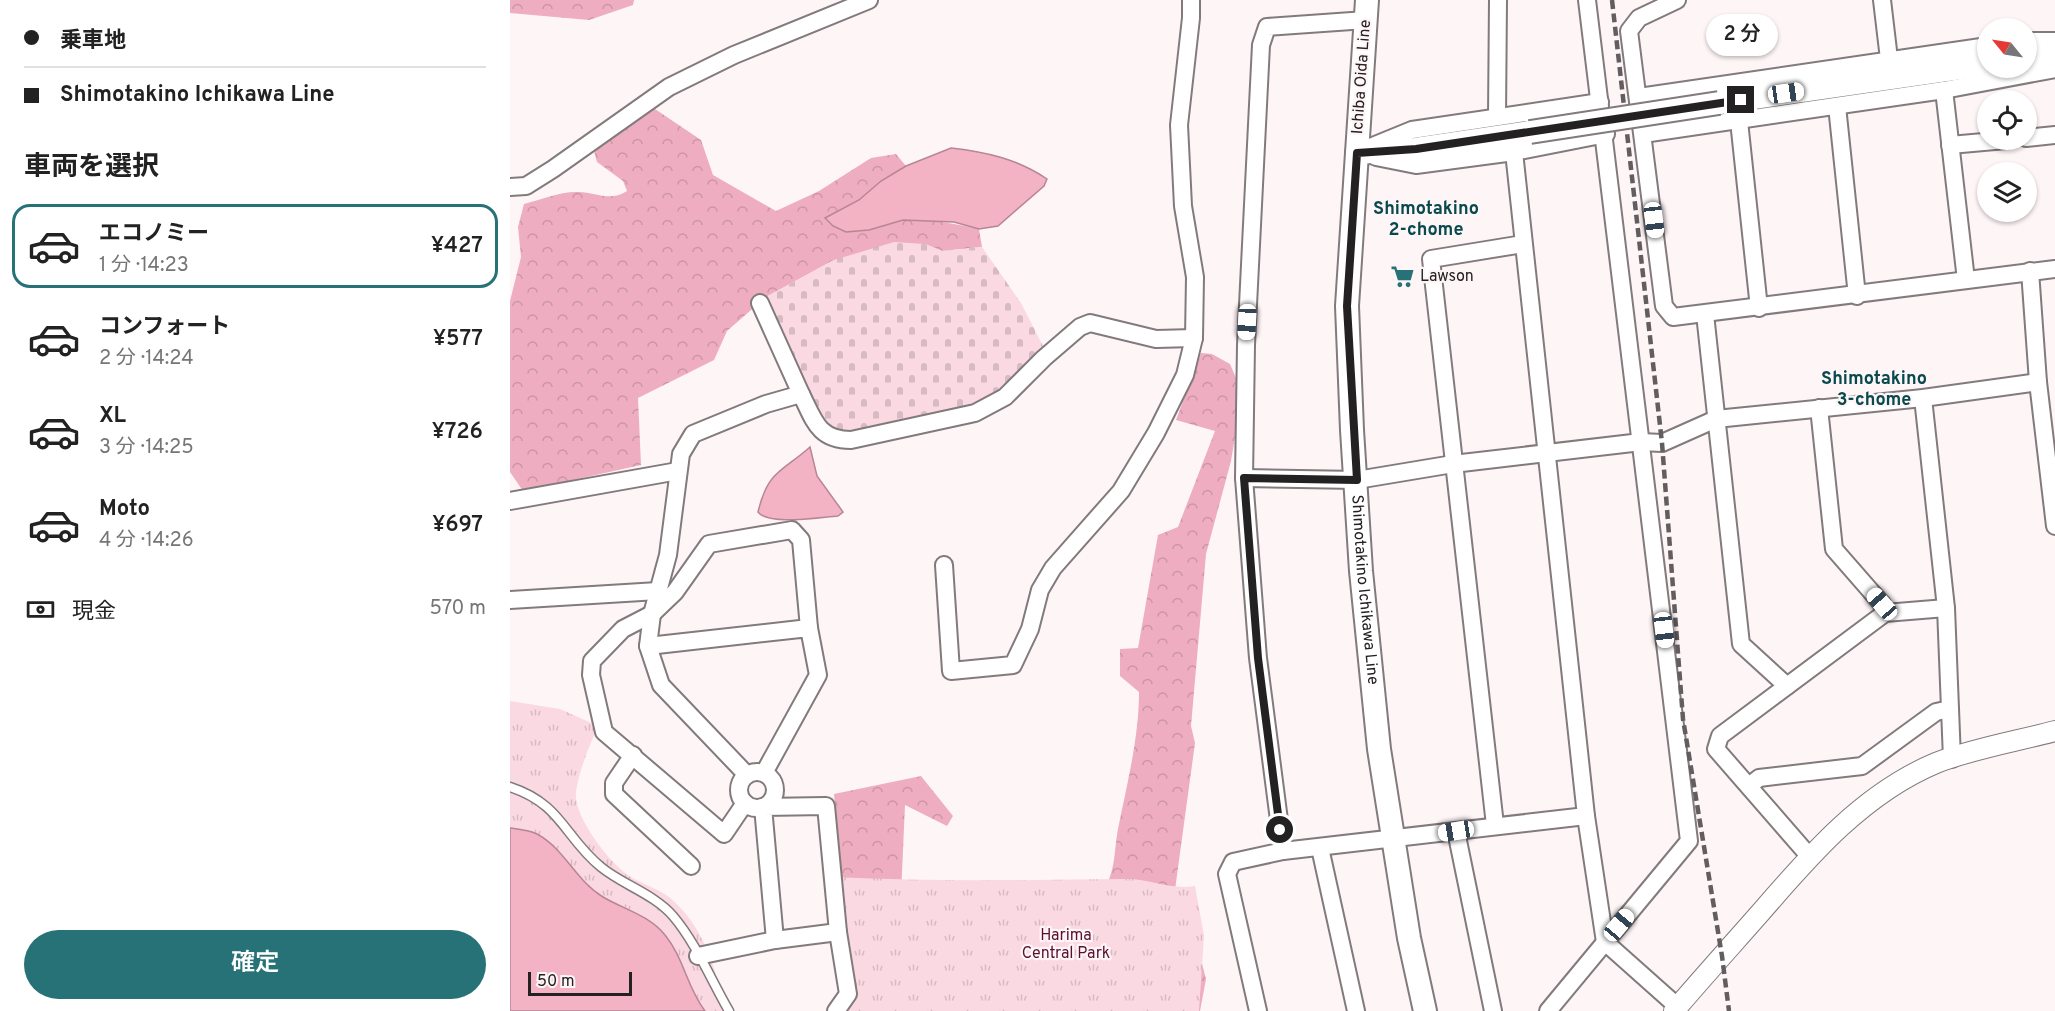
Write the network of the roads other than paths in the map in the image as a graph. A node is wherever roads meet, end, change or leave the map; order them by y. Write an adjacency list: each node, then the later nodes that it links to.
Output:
1 (869, 0): 30 (street)
2 (1191, 0): 39 (street)
3 (1498, 0): 20 (street)
4 (1587, 0): 18 (street)
5 (1677, 0): 17 (street)
6 (1882, 0): 13 (street)
7 (1367, 10): 29 (main road, Ichiba Oida Line); 49 (street)
8 (2055, 40): 9 (street)
9 (2037, 41)
10 (1977, 47): 13 (street)
11 (2055, 54): 12 (main road)
12 (2037, 56)
13 (1889, 59): 17 (street)
14 (1977, 66): 29 (main road, bridge)
15 (2055, 69): 16 (street)
16 (1944, 90): 19 (street); 27 (street)
17 (1638, 97): 23 (street)
18 (1600, 102): 20 (street); 22 (street)
19 (1837, 106): 21 (street); 35 (street)
20 (1497, 117): 29 (street)
21 (1739, 121): 23 (street); 37 (street)
22 (1606, 134): 28 (street); 45 (street)
23 (1643, 134): 38 (street)
24 (2055, 135): 25 (street)
25 (2037, 137)
26 (1977, 143): 27 (street)
27 (1950, 145): 34 (street)
28 (1514, 152): 29 (street); 31 (street)
29 (1357, 153): 50 (main road, Shimotakino Ichikawa Line)
30 (510, 187)
31 (1523, 243): 46 (street); 47 (street)
32 (2055, 269): 33 (street)
33 (2030, 271): 34 (street); 40 (street)
34 (1966, 280): 35 (street)
35 (1857, 296): 37 (street)
36 (760, 303): 41 (street)
37 (1759, 308): 38 (street)
38 (1705, 314): 44 (street)
39 (1194, 338): 41 (street); 54 (street)
40 (2038, 382): 42 (street); 51 (street)
41 (801, 394): 48 (street)
42 (1923, 398): 43 (street); 57 (street)
43 (1819, 408): 44 (street); 59 (street)
44 (1716, 419): 45 (street); 62 (street)
45 (1641, 442): 46 (street); 82 (street)
46 (1547, 454): 47 (street); 72 (street)
47 (1453, 464): 50 (street); 73 (street)
48 (678, 471): 52 (street); 55 (street)
49 (1244, 478): 50 (street); 77 (street)
50 (1357, 480): 75 (main road, Shimotakino Ichikawa Line)
51 (2053, 487): 53 (street)
52 (510, 501)
53 (2055, 526)
54 (944, 566)
55 (658, 591): 56 (street); 58 (street)
56 (510, 600)
57 (1946, 608): 59 (street); 63 (street)
58 (652, 614): 60 (street); 61 (street); 65 (street)
59 (1885, 614): 62 (street)
60 (809, 628): 61 (street); 67 (street)
61 (648, 646): 67 (street)
62 (1787, 686): 68 (street)
63 (1950, 709): 66 (street); 68 (street)
64 (2055, 731): 66 (street)
65 (633, 755): 70 (street); 79 (street)
66 (1952, 759): 78 (street)
67 (755, 774): 70 (street); 71 (street)
68 (1749, 786): 78 (street)
69 (510, 787): 83 (lane)
70 (745, 803): 71 (street)
71 (763, 807): 80 (street); 81 (street)
72 (1586, 816): 73 (street); 82 (street)
73 (1495, 825): 74 (street)
74 (1456, 831): 75 (street); 90 (street)
75 (1394, 840): 76 (street); 89 (main road, Shimotakino Ichikawa Line)
76 (1320, 848): 77 (street); 88 (street)
77 (1283, 851): 87 (street)
78 (1810, 857): 84 (street)
79 (691, 866)
80 (838, 932): 81 (street); 86 (street)
81 (775, 940): 83 (street)
82 (1605, 942): 84 (street); 91 (street)
83 (698, 956): 85 (lane)
84 (1676, 1009)
85 (729, 1011)
86 (836, 1011)
87 (1258, 1011)
88 (1356, 1011)
89 (1425, 1011)
90 (1493, 1011)
91 (1548, 1011)

